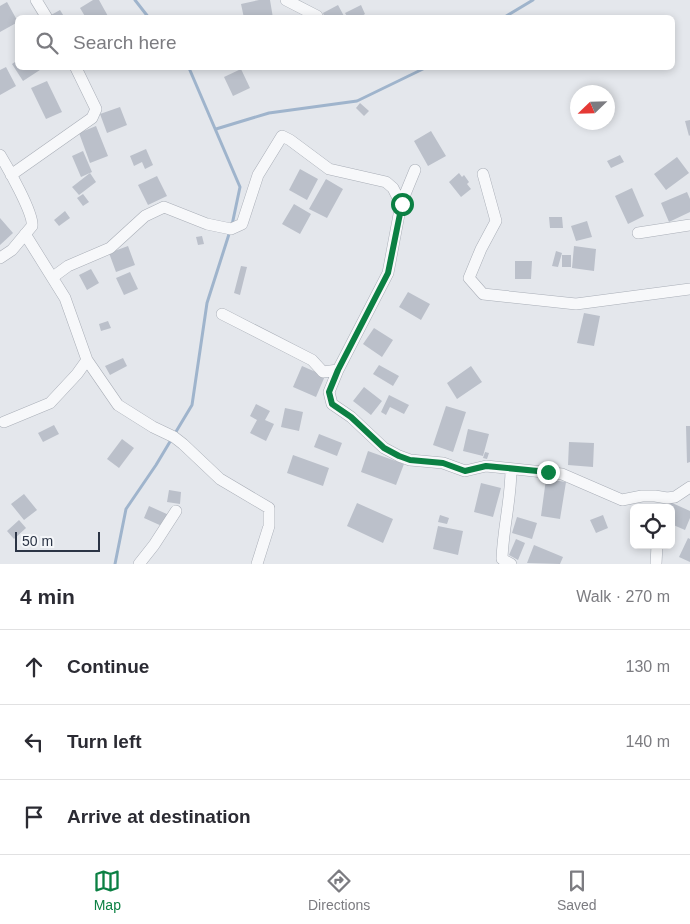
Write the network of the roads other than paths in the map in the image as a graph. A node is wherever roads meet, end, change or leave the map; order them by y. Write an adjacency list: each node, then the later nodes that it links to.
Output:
1 (36, 0): 3 (street)
2 (286, 0): 4 (street)
3 (45, 15)
4 (316, 15)
5 (77, 70): 8 (street)
6 (0, 155): 8 (street)
7 (415, 170): 10 (street)
8 (11, 174): 13 (street)
9 (483, 174): 16 (street)
10 (402, 204): 15 (street); 19 (street)
11 (690, 225): 12 (street)
12 (638, 233)
13 (25, 234): 14 (street); 15 (street)
14 (0, 258)
15 (52, 278): 18 (street)
16 (690, 289)
17 (222, 314): 19 (street)
18 (87, 360): 20 (street); 27 (street)
19 (338, 370): 21 (street)
20 (4, 422)
21 (511, 469): 23 (street); 28 (street)
22 (690, 487): 23 (street)
23 (665, 503)
24 (176, 511): 26 (street)
25 (656, 549): 29 (street)
26 (139, 564)
27 (257, 564)
28 (511, 564)
29 (656, 564)

